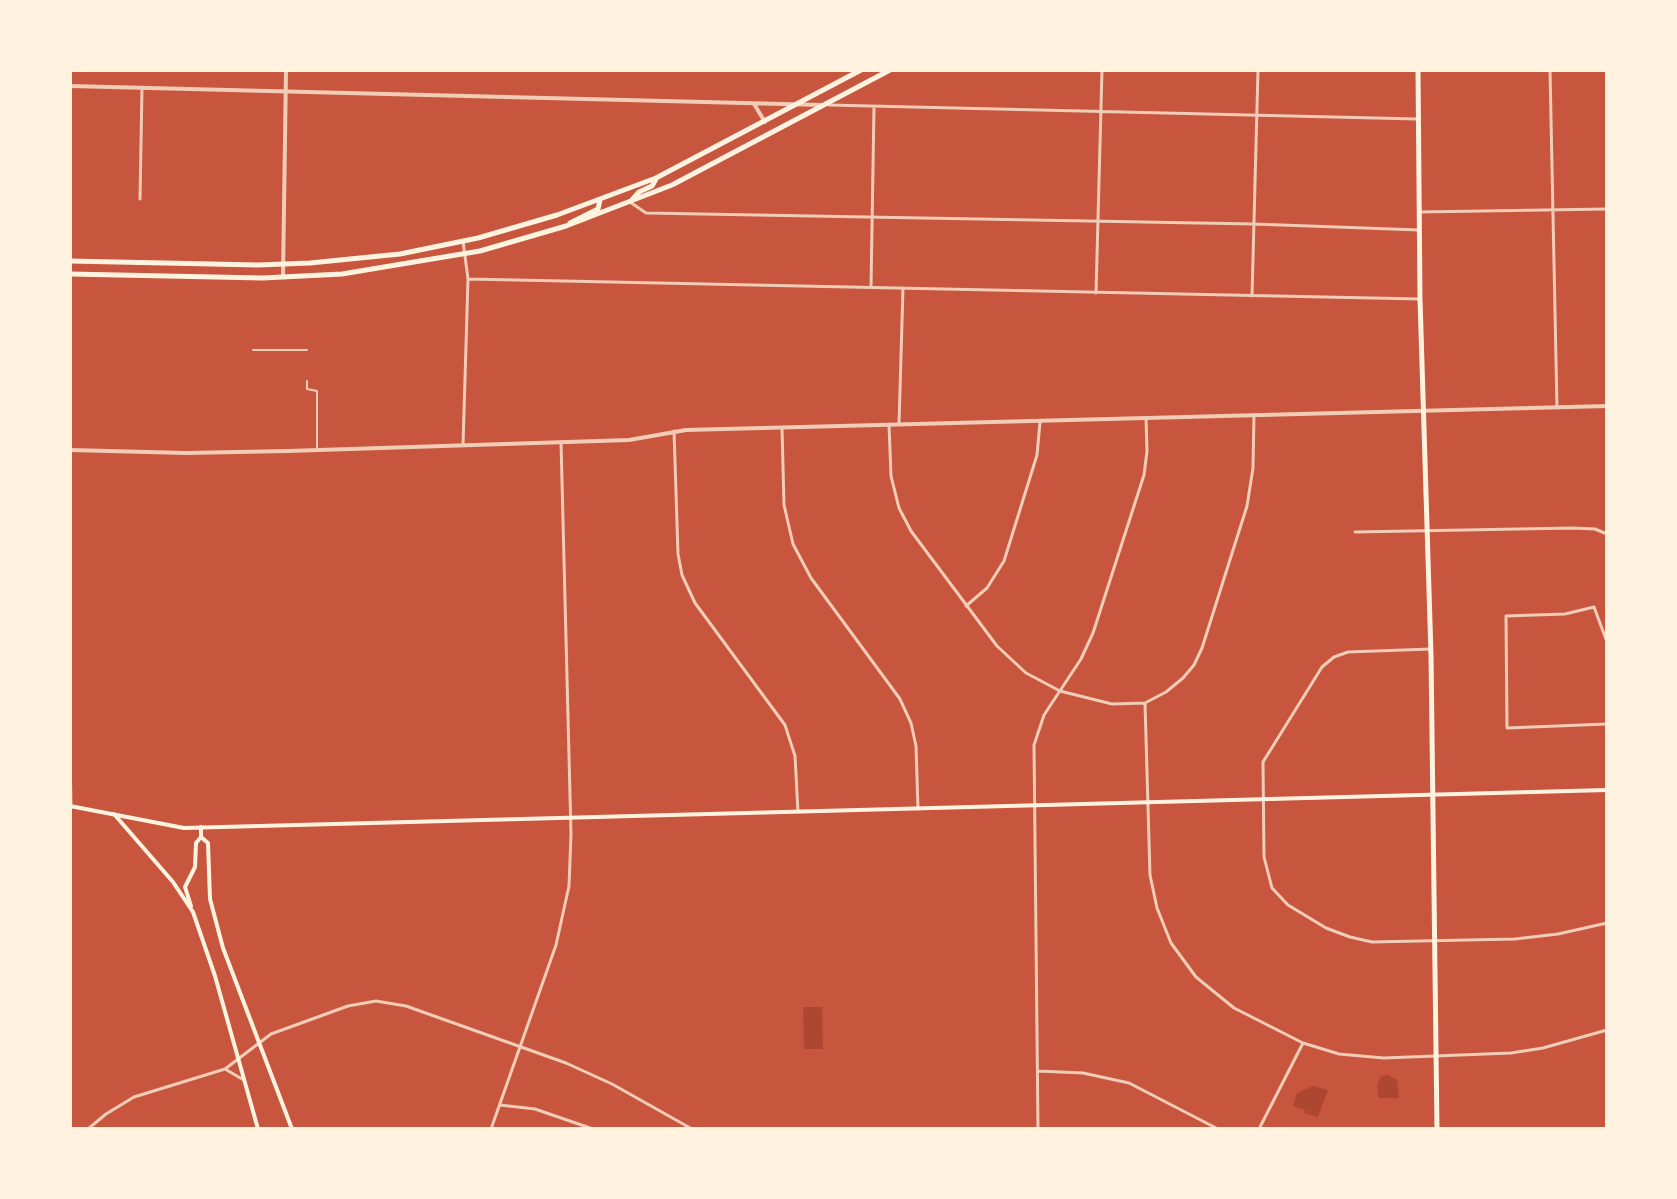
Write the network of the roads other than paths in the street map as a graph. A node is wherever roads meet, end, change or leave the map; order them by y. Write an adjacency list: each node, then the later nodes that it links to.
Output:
1 (286, 70): 10 (street)
2 (861, 70): 12 (main road)
3 (890, 70): 13 (main road)
4 (1102, 70): 15 (street)
5 (1258, 70): 16 (street)
6 (1418, 70): 17 (main road)
7 (1550, 70): 24 (street)
8 (70, 86): 9 (street)
9 (142, 88): 10 (street); 20 (street)
10 (285, 92): 11 (street); 34 (street)
11 (754, 104): 12 (street); 18 (street)
12 (798, 105): 13 (street); 18 (main road)
13 (825, 105): 14 (street); 22 (main road)
14 (874, 107): 15 (street); 26 (street)
15 (1101, 112): 16 (street); 27 (street)
16 (1257, 116): 17 (street); 28 (street)
17 (1417, 119): 25 (main road)
18 (765, 122): 19 (main road)
19 (656, 178): 21 (main road); 22 (main road)
20 (140, 199)
21 (600, 200): 29 (main road); 31 (main road)
22 (630, 202): 26 (street); 29 (main road)
23 (1607, 209): 24 (street)
24 (1554, 210): 25 (street); 47 (street)
25 (1419, 212): 30 (main road)
26 (872, 216): 27 (street); 38 (street)
27 (1098, 222): 28 (street); 40 (street)
28 (1254, 224): 30 (street); 41 (street)
29 (566, 226): 32 (main road)
30 (1419, 230): 42 (main road)
31 (463, 241): 32 (street); 34 (main road)
32 (465, 254): 36 (main road); 37 (street)
33 (70, 261): 34 (main road)
34 (283, 264): 36 (street)
35 (70, 274): 36 (main road)
36 (283, 277)
37 (468, 279): 38 (street); 57 (street)
38 (871, 287): 39 (street)
39 (903, 288): 40 (street); 52 (street)
40 (1096, 293): 41 (street)
41 (1252, 296): 42 (street)
42 (1420, 299): 48 (main road)
43 (253, 350): 44 (lane)
44 (307, 350)
45 (307, 381): 59 (lane)
46 (1607, 406): 47 (street)
47 (1557, 408): 48 (street)
48 (1425, 410): 49 (street); 60 (main road)
49 (1254, 415): 50 (street); 67 (street)
50 (1146, 418): 51 (street); 66 (street)
51 (1040, 420): 52 (street); 63 (street)
52 (899, 424): 53 (street)
53 (889, 425): 54 (street); 63 (street)
54 (782, 428): 55 (street); 76 (street)
55 (674, 431): 56 (street); 77 (street)
56 (561, 442): 57 (street); 79 (street)
57 (463, 445): 59 (street)
58 (70, 450): 59 (street)
59 (317, 450)
60 (1427, 530): 61 (street); 62 (street); 65 (main road)
61 (1355, 532)
62 (1607, 534)
63 (966, 606): 66 (street)
64 (1607, 642): 68 (street)
65 (1431, 649): 71 (main road); 72 (street)
66 (1060, 691): 67 (street); 74 (street)
67 (1145, 703): 73 (street)
68 (1607, 724)
69 (70, 753): 75 (street)
70 (1607, 790): 71 (main road)
71 (1432, 793): 72 (main road); 84 (main road)
72 (1262, 798): 73 (main road); 84 (street)
73 (1147, 802): 74 (main road); 87 (street)
74 (1034, 805): 76 (main road); 92 (street)
75 (70, 806): 78 (main road)
76 (918, 809): 77 (main road)
77 (798, 812): 79 (main road)
78 (113, 813): 80 (main road); 82 (main road)
79 (570, 817): 80 (main road); 88 (street)
80 (201, 827): 81 (main road)
81 (201, 837): 82 (main road); 86 (main road)
82 (193, 912): 90 (main road)
83 (1607, 923): 84 (street)
84 (1434, 942): 89 (main road)
85 (1607, 1030): 89 (street)
86 (258, 1042): 88 (street); 90 (street); 97 (main road)
87 (1303, 1043): 89 (street); 103 (street)
88 (520, 1047): 94 (street); 100 (street)
89 (1436, 1057): 104 (main road)
90 (237, 1059): 91 (street); 93 (main road)
91 (225, 1069): 93 (street); 95 (street)
92 (1038, 1071): 101 (street); 102 (street)
93 (243, 1079): 96 (main road)
94 (500, 1105): 98 (street); 99 (street)
95 (88, 1129)
96 (258, 1129)
97 (292, 1129)
98 (491, 1129)
99 (593, 1129)
100 (692, 1129)
101 (1038, 1129)
102 (1218, 1129)
103 (1259, 1129)
104 (1437, 1129)

